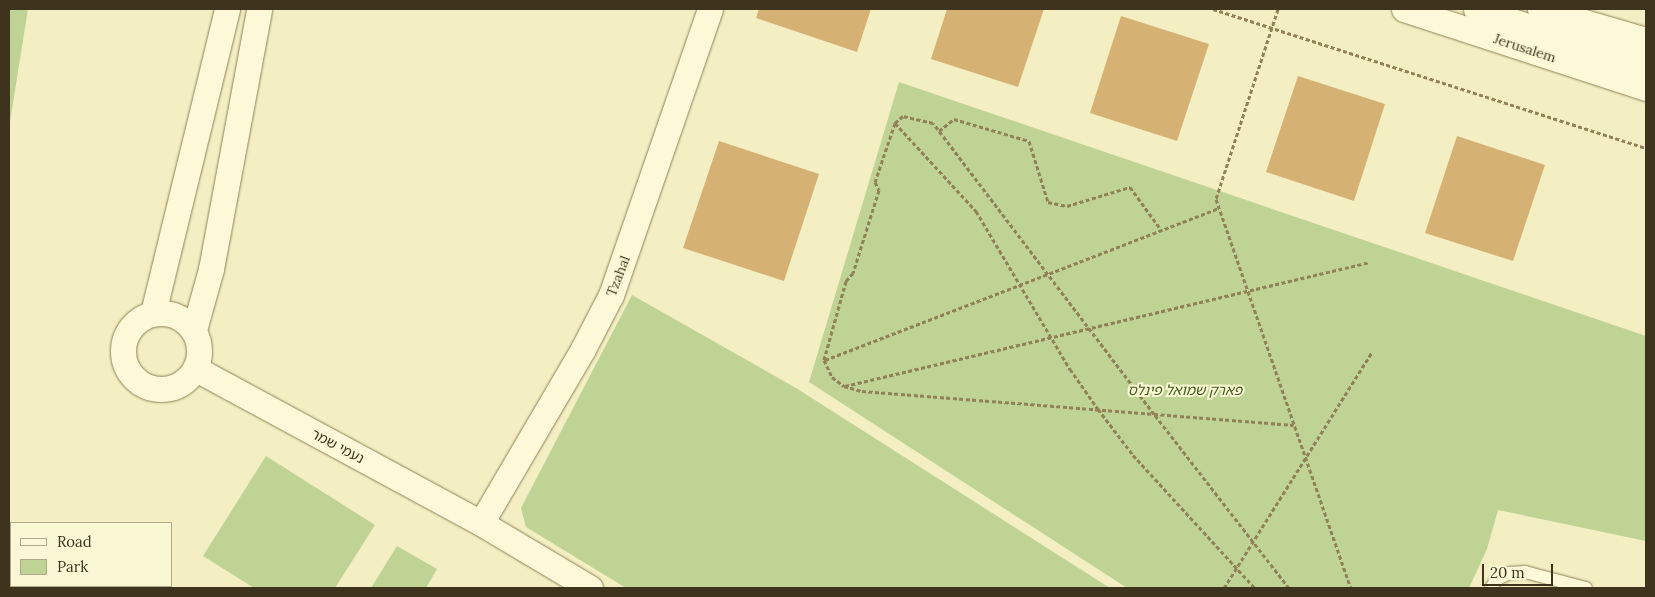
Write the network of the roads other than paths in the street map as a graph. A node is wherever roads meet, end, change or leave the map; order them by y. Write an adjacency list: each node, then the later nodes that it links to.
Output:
1 (227, 9): 10 (street)
2 (259, 9): 11 (street)
3 (710, 9): 13 (street, Tzahal)
4 (1404, 9): 9 (street, Jerusalem)
5 (1476, 9): 8 (street, Jerusalem)
6 (1540, 9): 7 (street)
7 (1646, 40)
8 (1646, 65)
9 (1646, 88)
10 (153, 313): 11 (street); 12 (street)
11 (194, 330): 12 (street)
12 (196, 369): 13 (street, נעמי שמר)
13 (481, 523): 14 (street, נעמי שמר)
14 (590, 588)
15 (1491, 588): 16 (lane)
16 (1586, 588)

